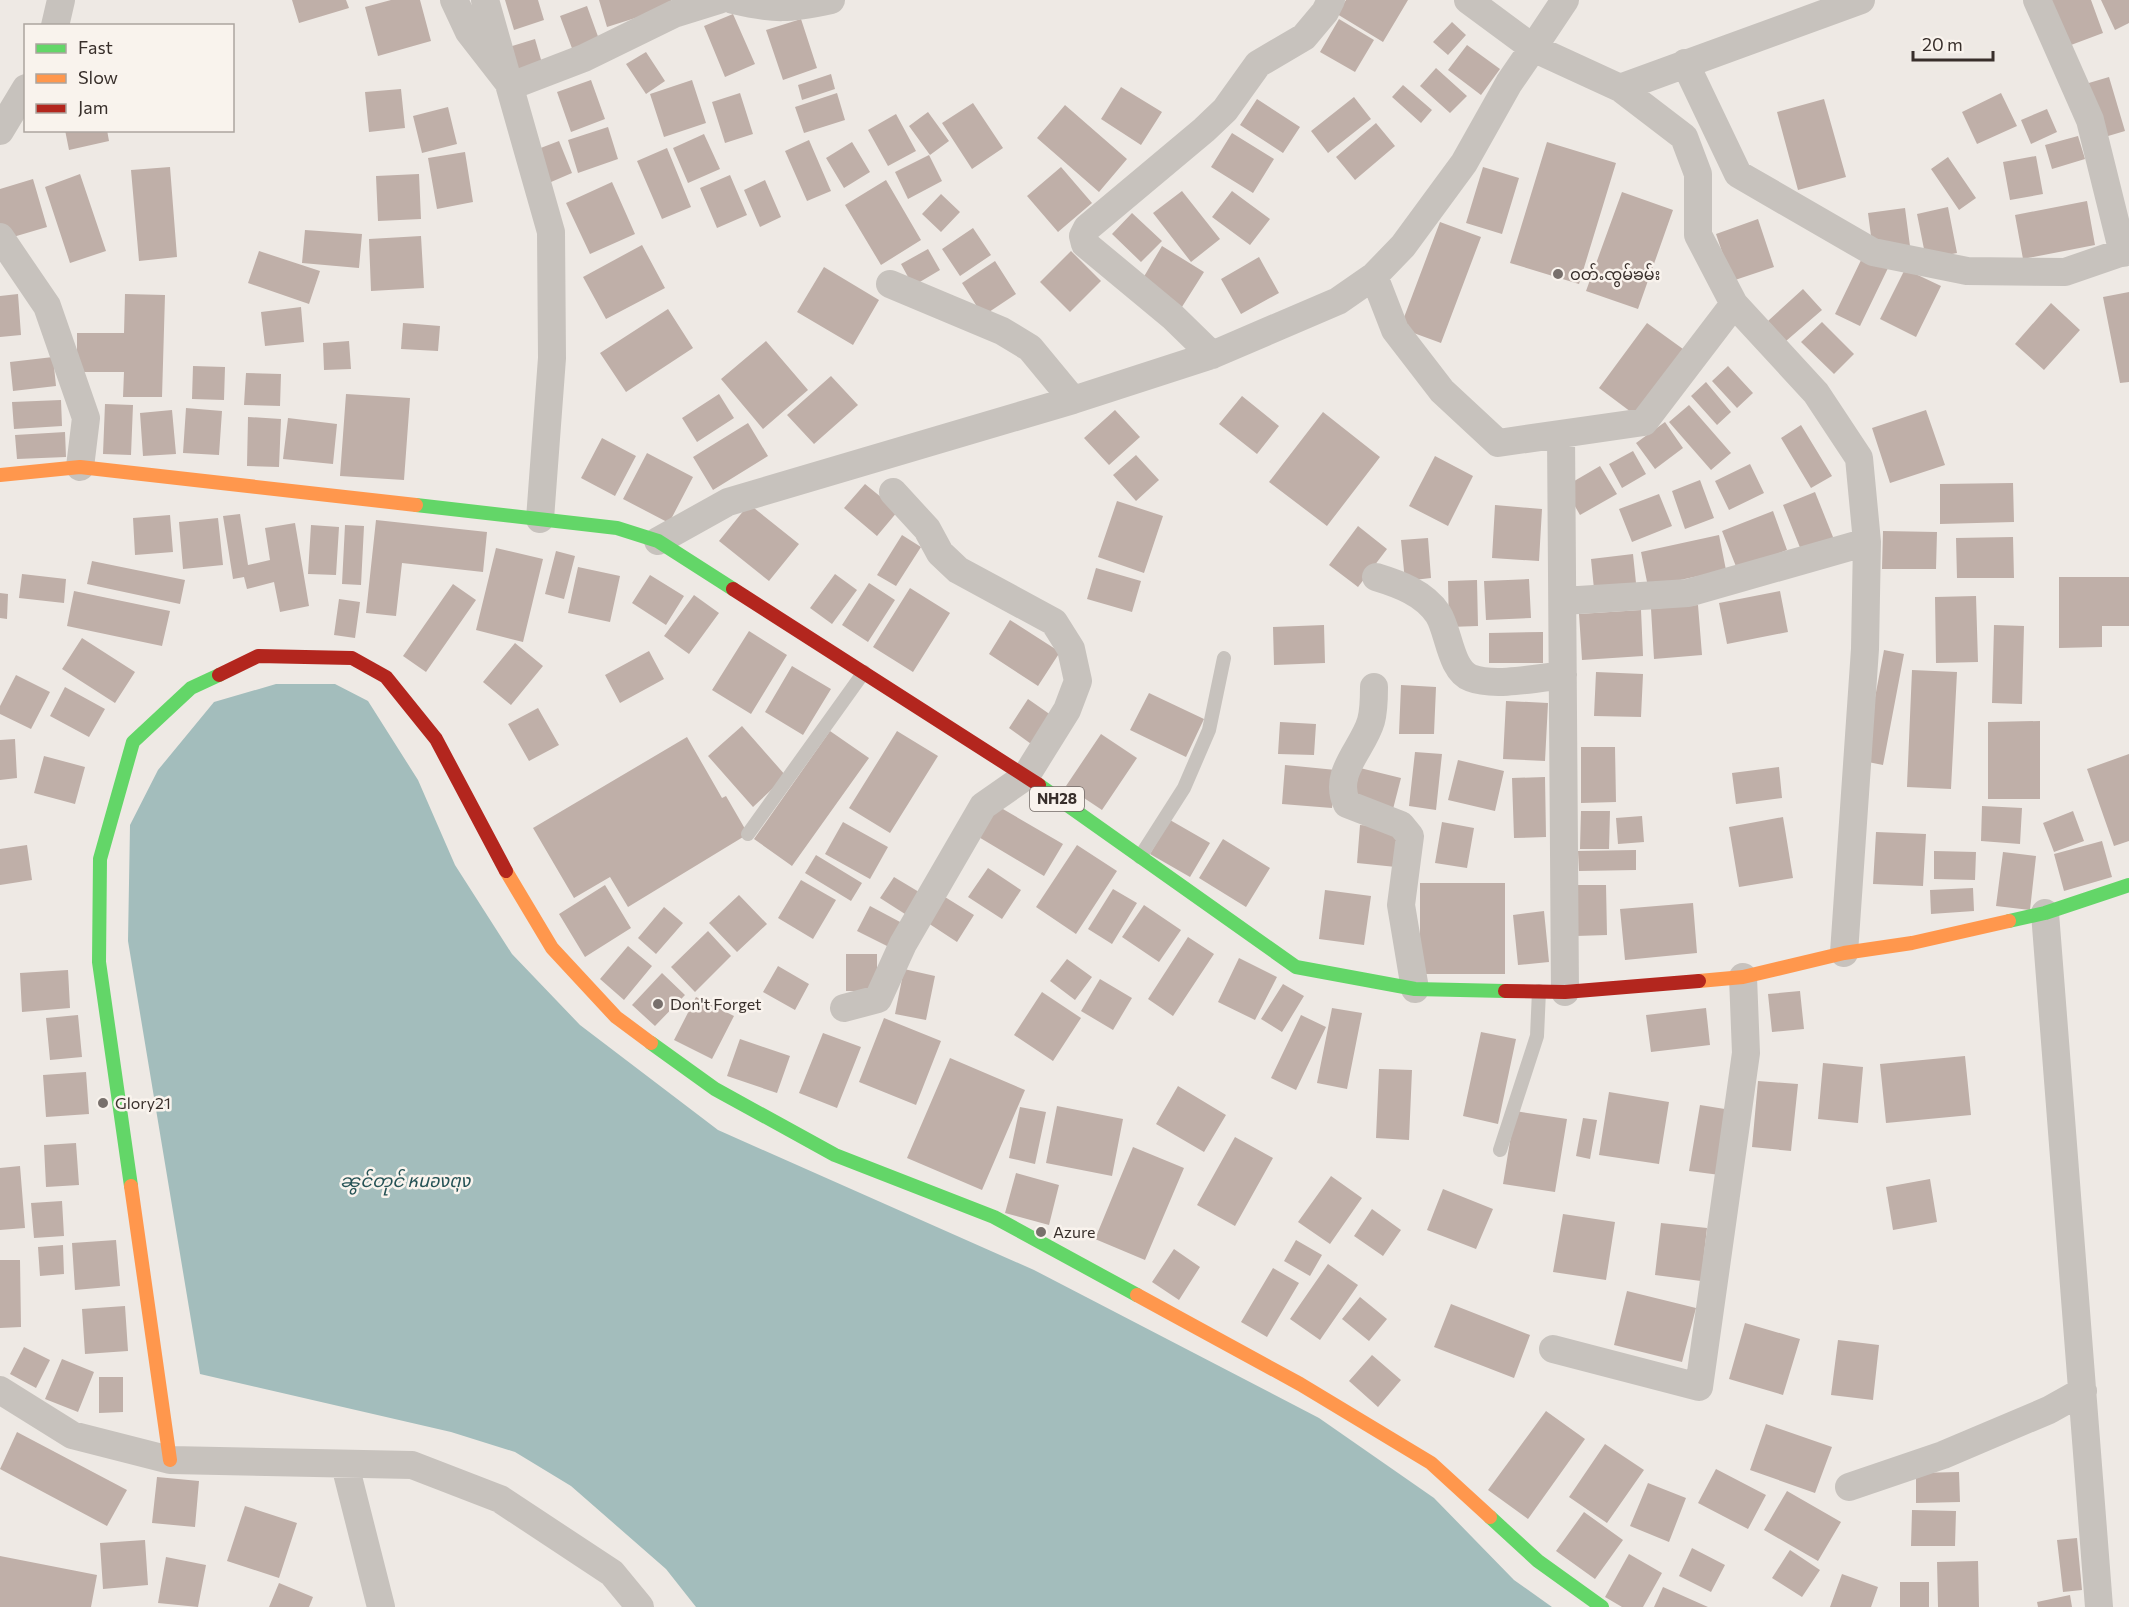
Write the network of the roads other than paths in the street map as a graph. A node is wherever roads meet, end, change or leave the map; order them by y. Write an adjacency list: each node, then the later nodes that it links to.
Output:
1 (61, 0): 12 (street)
2 (454, 0): 15 (street)
3 (484, 0): 15 (street)
4 (719, 0): 15 (street)
5 (733, 0): 6 (street)
6 (831, 0)
7 (1331, 0): 24 (street)
8 (1468, 0): 13 (street)
9 (1565, 0): 13 (street)
10 (1861, 0): 14 (street)
11 (2037, 0): 20 (street)
12 (55, 24)
13 (1533, 48): 16 (street); 21 (street)
14 (1685, 63): 16 (street); 20 (street)
15 (511, 86): 30 (street)
16 (1620, 88): 23 (street)
17 (24, 91): 18 (street)
18 (0, 131)
19 (0, 237): 27 (street)
20 (2126, 251)
21 (1374, 276): 24 (street); 26 (street)
22 (890, 284): 25 (street)
23 (1734, 304): 26 (street); 32 (street)
24 (1212, 355): 25 (street)
25 (1073, 400): 31 (street)
26 (1561, 434): 34 (street)
27 (80, 467): 28 (main road, NH28); 30 (main road, NH28)
28 (0, 474)
29 (893, 492): 39 (street)
30 (540, 519): 31 (main road, NH28)
31 (658, 541): 36 (main road, NH28)
32 (1867, 542): 34 (street); 44 (street)
33 (1376, 577): 37 (street)
34 (1563, 602): 37 (street)
35 (1224, 658): 41 (lane)
36 (864, 671): 39 (main road, NH28); 40 (lane)
37 (1563, 675): 47 (street)
38 (1374, 687): 46 (street)
39 (1026, 776): 41 (main road, NH28); 48 (street)
40 (748, 834)
41 (1140, 857): 46 (main road, NH28)
42 (2129, 885): 43 (main road, NH28)
43 (2045, 913): 44 (main road, NH28); 52 (street)
44 (1844, 953): 45 (main road, NH28)
45 (1743, 977): 47 (main road, NH28); 50 (street)
46 (1415, 989): 47 (main road, NH28)
47 (1552, 992): 49 (lane)
48 (844, 1008)
49 (1500, 1150)
50 (1553, 1349)
51 (0, 1390): 53 (street)
52 (2083, 1391): 55 (street); 59 (street)
53 (170, 1460): 54 (street); 58 (main road)
54 (345, 1465): 56 (street); 57 (street)
55 (1849, 1487)
56 (381, 1607)
57 (640, 1607)
58 (1602, 1607)
59 (2099, 1607)

